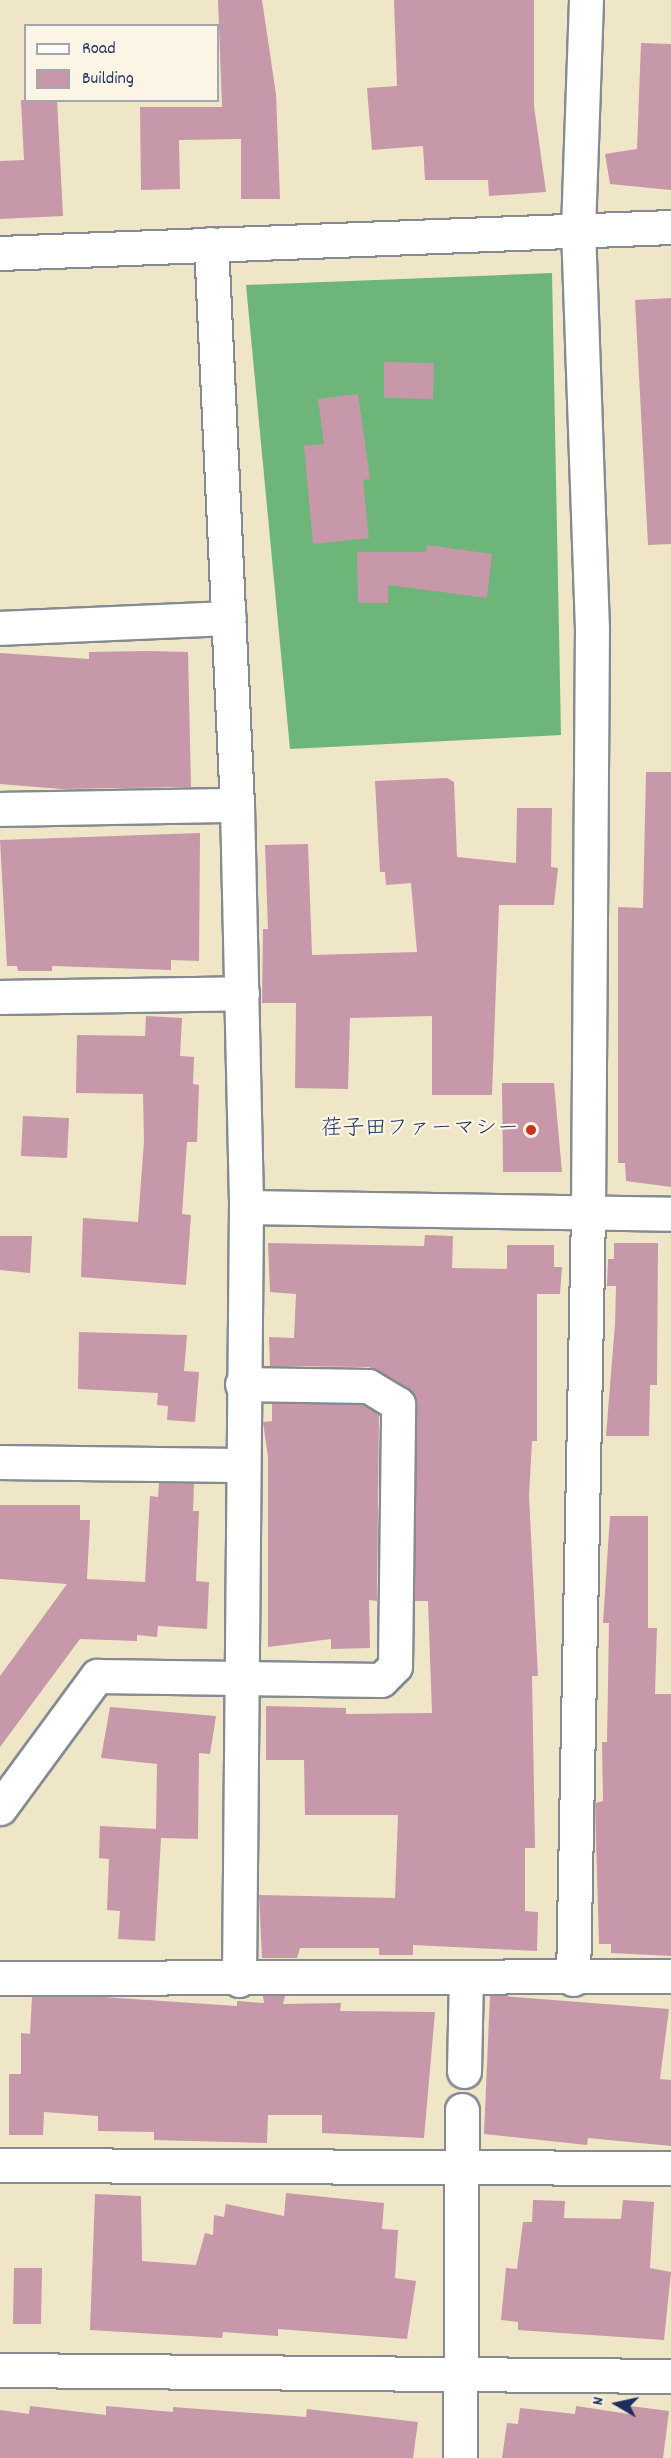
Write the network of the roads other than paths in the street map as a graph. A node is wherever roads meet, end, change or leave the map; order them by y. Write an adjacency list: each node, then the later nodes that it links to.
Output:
1 (586, 0): 3 (street)
2 (671, 227): 3 (street)
3 (578, 229): 4 (street); 13 (street)
4 (211, 244): 5 (street); 6 (street)
5 (0, 253)
6 (229, 618): 7 (street); 8 (street)
7 (0, 628)
8 (237, 805): 9 (street); 10 (street)
9 (0, 809)
10 (242, 993): 11 (street); 12 (street)
11 (0, 997)
12 (246, 1207): 13 (street); 15 (street)
13 (588, 1213): 14 (street); 23 (street)
14 (671, 1214)
15 (242, 1384): 17 (street); 18 (street)
16 (0, 1462): 17 (street)
17 (240, 1465): 18 (street)
18 (239, 1678): 19 (street); 24 (street)
19 (0, 1808)
20 (671, 1976): 23 (street)
21 (0, 1978): 24 (street)
22 (466, 1979): 23 (street); 24 (street); 25 (street)
23 (573, 1979)
24 (239, 1980)
25 (464, 2071)
26 (462, 2110): 28 (street)
27 (0, 2165): 28 (street)
28 (462, 2168): 29 (street); 31 (street)
29 (671, 2168)
30 (0, 2370): 31 (street)
31 (460, 2373): 32 (street); 33 (street)
32 (671, 2376)
33 (460, 2458)

